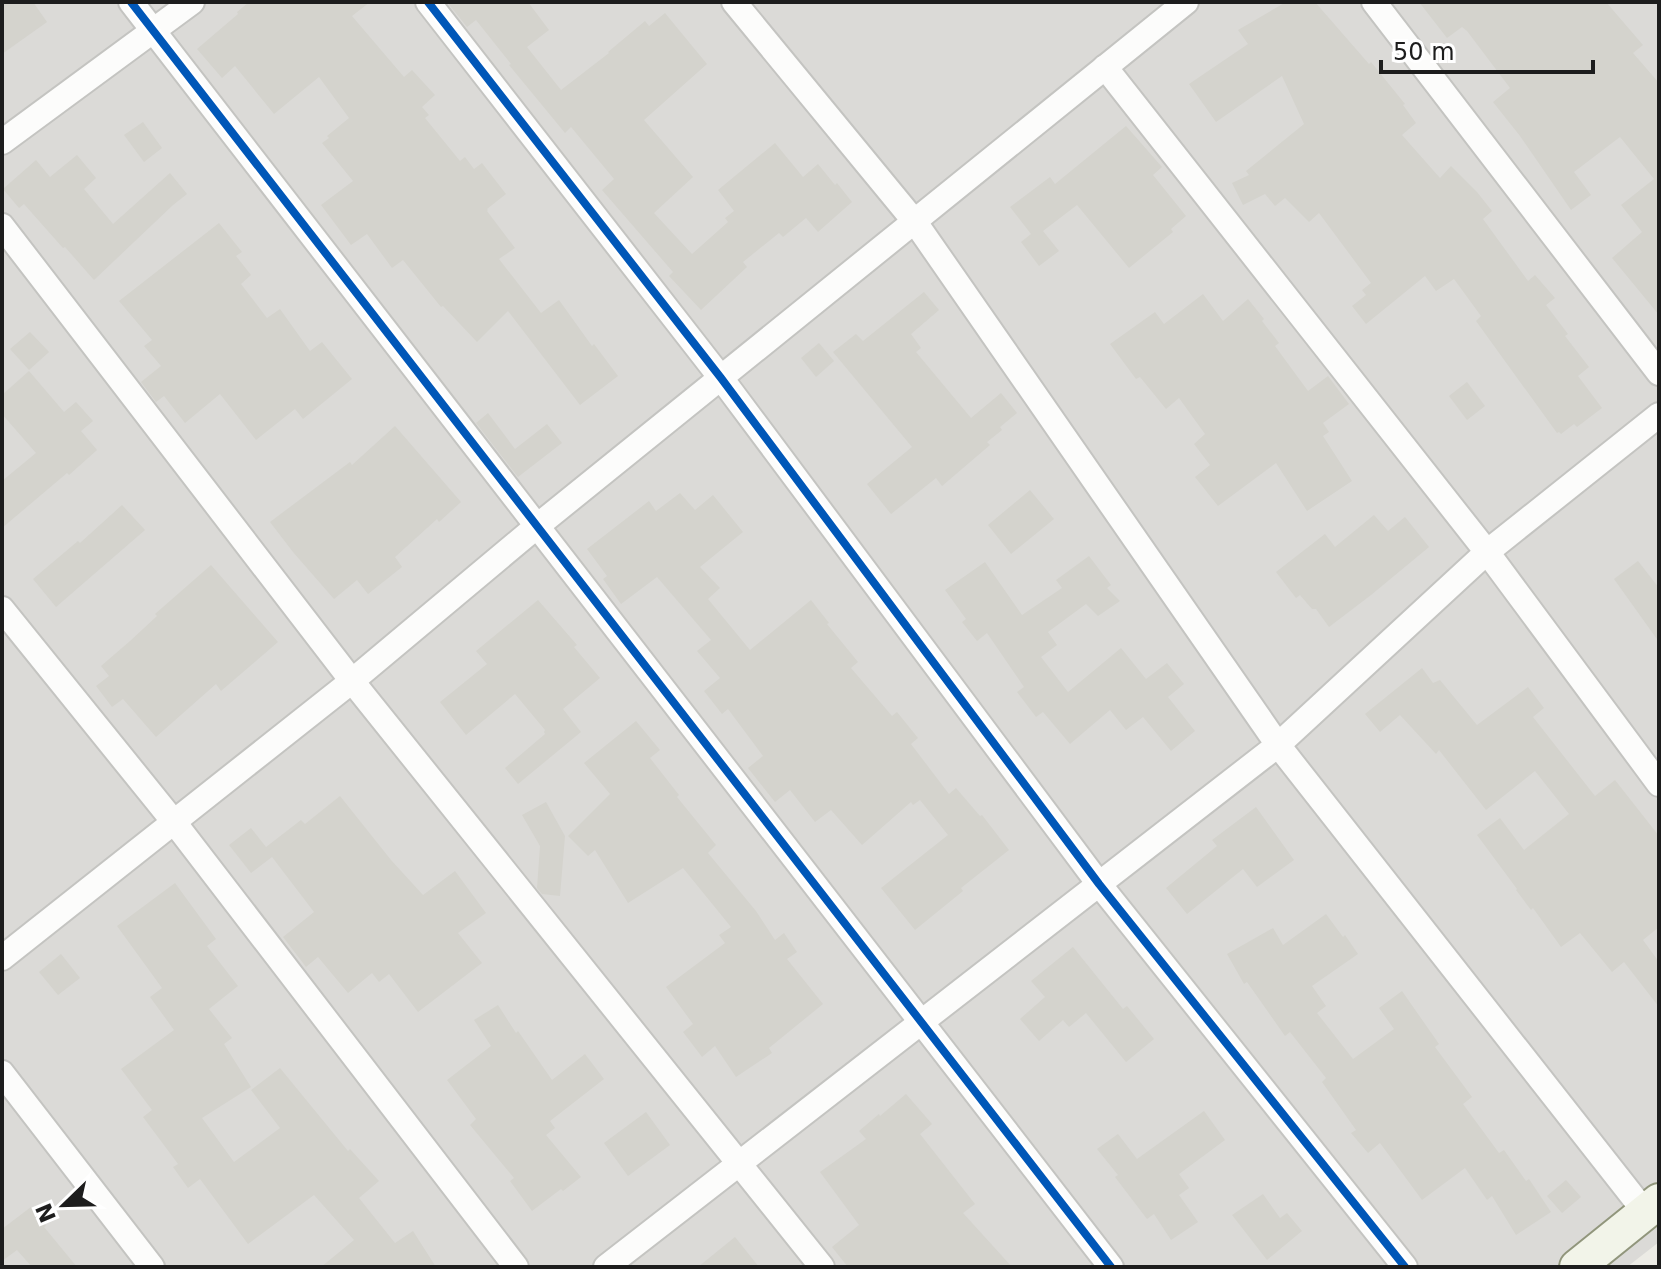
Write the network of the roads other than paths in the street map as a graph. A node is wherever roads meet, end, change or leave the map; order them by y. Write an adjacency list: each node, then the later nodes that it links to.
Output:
1 (131, 2): 7 (street)
2 (192, 2): 7 (street)
3 (428, 2): 13 (street)
4 (734, 2): 10 (street)
5 (1186, 2): 8 (street)
6 (1374, 2): 12 (street)
7 (153, 30): 9 (street); 15 (street)
8 (1105, 67): 10 (street); 16 (street)
9 (2, 142)
10 (915, 222): 13 (street); 19 (street)
11 (2, 226): 18 (street)
12 (1659, 373)
13 (721, 378): 15 (street); 22 (street)
14 (1659, 415): 16 (street)
15 (536, 527): 18 (street); 24 (street)
16 (1487, 552): 19 (street); 20 (street)
17 (2, 609): 21 (street)
18 (352, 681): 21 (street); 26 (street)
19 (1278, 745): 22 (street); 27 (street)
20 (1659, 784)
21 (174, 822): 23 (street); 29 (street)
22 (1099, 884): 24 (street); 33 (street)
23 (2, 958)
24 (922, 1022): 26 (street); 32 (street)
25 (2, 1073): 28 (street)
26 (740, 1163): 30 (street); 31 (street)
27 (1652, 1207): 34 (street)
28 (152, 1267)
29 (516, 1267)
30 (606, 1267)
31 (822, 1267)
32 (1111, 1267)
33 (1405, 1267)
34 (1577, 1267)

